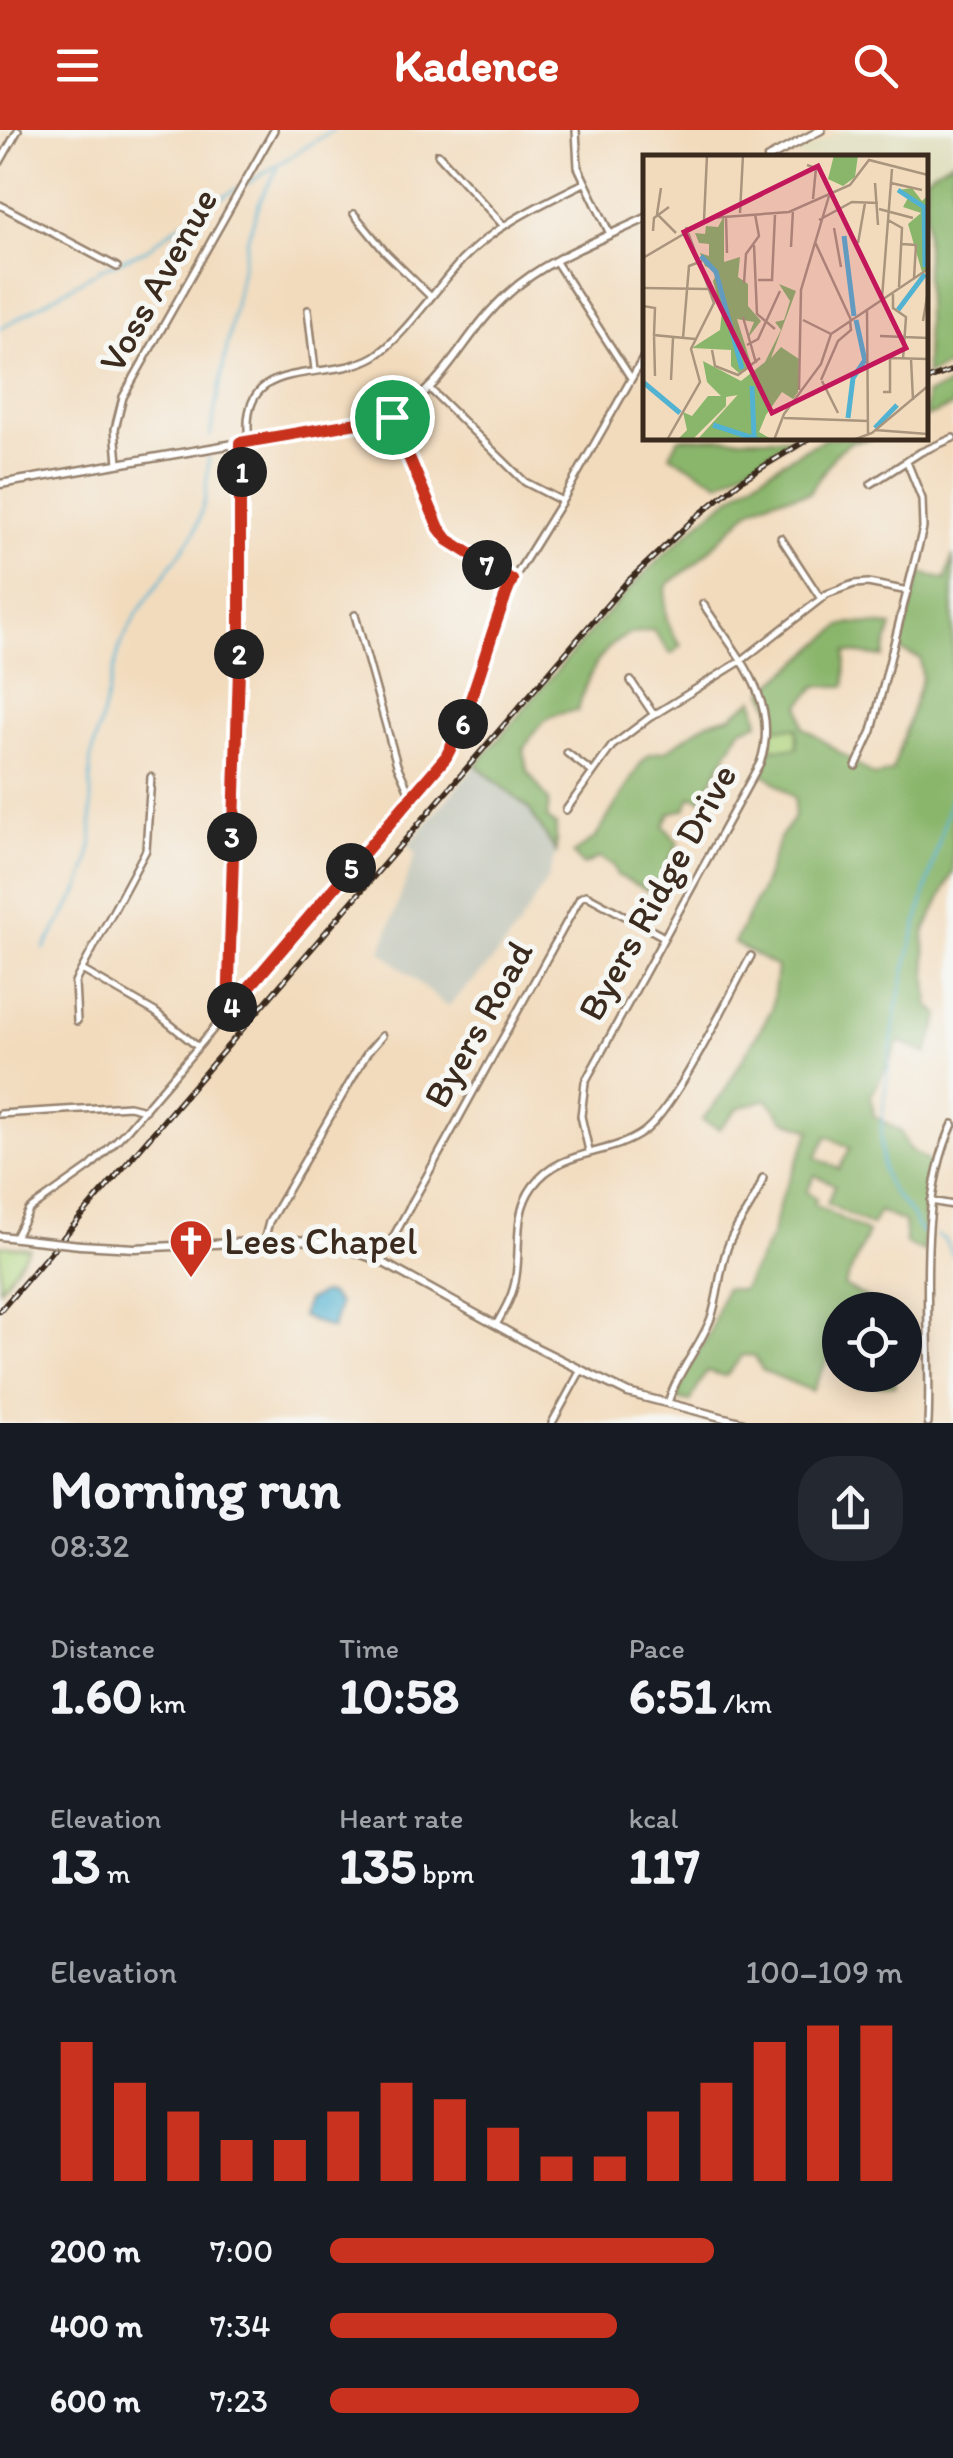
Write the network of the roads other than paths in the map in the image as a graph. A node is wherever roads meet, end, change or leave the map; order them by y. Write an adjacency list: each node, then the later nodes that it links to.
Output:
1 (18, 130): 7 (street)
2 (274, 130): 26 (street, Voss Avenue)
3 (576, 130): 8 (street)
4 (821, 130): 6 (main road)
5 (438, 154): 12 (street)
6 (774, 155)
7 (0, 162)
8 (584, 183): 12 (street); 13 (street)
9 (0, 205): 15 (street)
10 (354, 214): 16 (street)
11 (643, 219): 13 (main road)
12 (503, 224): 16 (street)
13 (610, 235): 14 (main road)
14 (556, 262): 20 (street); 21 (main road)
15 (117, 267)
16 (429, 295): 19 (street)
17 (308, 310): 19 (street)
18 (643, 358): 20 (street)
19 (315, 370): 24 (street)
20 (631, 378): 29 (street)
21 (430, 390): 22 (main road); 29 (street)
22 (392, 417): 24 (main road); 31 (street)
23 (953, 438): 25 (street)
24 (244, 442): 26 (main road); 48 (street)
25 (907, 462): 28 (street); 32 (street)
26 (118, 463): 27 (main road)
27 (0, 484)
28 (871, 484)
29 (562, 501): 31 (street)
30 (782, 538): 33 (street)
31 (512, 580): 43 (street)
32 (908, 591): 33 (street); 40 (street)
33 (821, 599): 36 (street)
34 (703, 604): 36 (street, Byers Ridge Drive)
35 (355, 615): 43 (street)
36 (741, 662): 38 (street); 45 (street, Byers Ridge Drive)
37 (631, 681): 38 (street)
38 (654, 714): 41 (street)
39 (567, 753): 41 (street)
40 (856, 766)
41 (592, 772): 44 (street)
42 (151, 777): 47 (street)
43 (412, 798): 48 (street)
44 (566, 810)
45 (664, 937): 55 (street, Byers Ridge Drive); 62 (street, Byers Road)
46 (751, 956): 55 (street)
47 (82, 970): 49 (street); 51 (street)
48 (228, 1012): 51 (street)
49 (78, 1022)
50 (382, 1036): 61 (street)
51 (198, 1047): 52 (street)
52 (144, 1110): 53 (street); 60 (street)
53 (0, 1114)
54 (953, 1124): 57 (street)
55 (589, 1151): 63 (street)
56 (763, 1178): 65 (street)
57 (931, 1200): 58 (street); 68 (street)
58 (953, 1205)
59 (0, 1236): 60 (main road)
60 (15, 1238): 61 (main road, bridge)
61 (264, 1242): 62 (main road)
62 (380, 1261): 63 (main road)
63 (496, 1325): 64 (main road)
64 (581, 1370): 65 (main road); 66 (street)
65 (668, 1406): 67 (main road)
66 (552, 1423)
67 (744, 1423)
68 (928, 1423)

